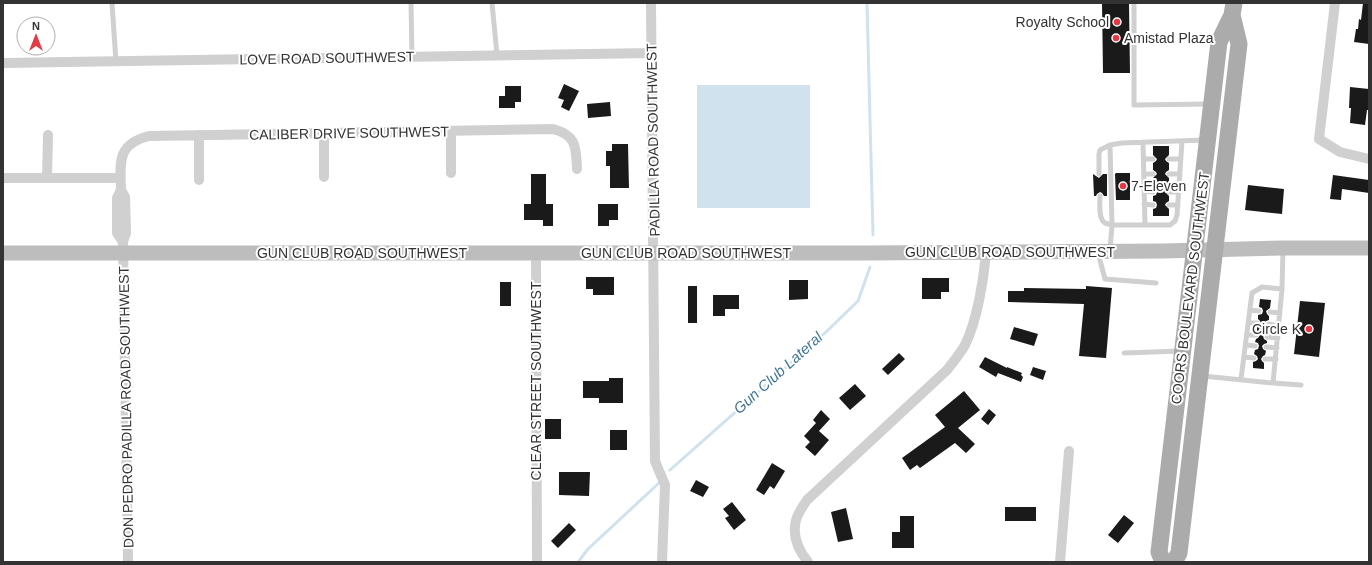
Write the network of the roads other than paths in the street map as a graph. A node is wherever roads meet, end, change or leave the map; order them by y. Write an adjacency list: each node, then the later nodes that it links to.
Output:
1 (112, 3): 11 (lane)
2 (411, 3): 10 (lane)
3 (492, 3): 9 (lane)
4 (651, 3): 8 (street, PADILLA ROAD SOUTHWEST)
5 (1134, 3): 13 (lane)
6 (1335, 3): 26 (street)
7 (1233, 9): 13 (main road, COORS BOULEVARD SOUTHWEST); 53 (main road, COORS BOULEVARD SOUTHWEST)
8 (652, 53): 9 (street, LOVE ROAD SOUTHWEST); 59 (street, PADILLA ROAD SOUTHWEST)
9 (497, 55): 10 (street, LOVE ROAD SOUTHWEST)
10 (412, 57): 11 (street, LOVE ROAD SOUTHWEST)
11 (116, 62): 12 (street, LOVE ROAD SOUTHWEST)
12 (3, 63)
13 (1212, 104): 18 (main road, COORS BOULEVARD SOUTHWEST)
14 (451, 131): 15 (street, CALIBER DRIVE SOUTHWEST); 27 (street, CALIBER DRIVE SOUTHWEST); 28 (street)
15 (324, 133): 17 (street, CALIBER DRIVE SOUTHWEST); 37 (street)
16 (48, 135): 35 (street)
17 (199, 135): 36 (street, CALIBER DRIVE SOUTHWEST); 38 (street)
18 (1208, 140): 19 (lane); 54 (main road, COORS BOULEVARD SOUTHWEST)
19 (1182, 141): 20 (lane); 25 (lane)
20 (1144, 142): 21 (lane); 22 (lane)
21 (1110, 145): 29 (lane); 48 (lane)
22 (1144, 159): 23 (lane); 30 (lane)
23 (1153, 159)
24 (1169, 159): 25 (lane)
25 (1181, 159): 33 (lane)
26 (1369, 159)
27 (578, 170)
28 (452, 173)
29 (1099, 174)
30 (1144, 174): 31 (lane); 39 (lane)
31 (1153, 174)
32 (1169, 174): 33 (lane)
33 (1180, 174): 42 (lane)
34 (3, 178): 35 (street)
35 (47, 178): 36 (street)
36 (120, 178): 50 (street, CALIBER DRIVE SOUTHWEST)
37 (324, 178)
38 (199, 180)
39 (1144, 191): 40 (lane); 44 (lane)
40 (1153, 192)
41 (1169, 192): 42 (lane)
42 (1179, 192): 47 (lane)
43 (1100, 196): 48 (lane)
44 (1144, 204): 45 (lane); 49 (lane)
45 (1153, 205)
46 (1169, 205): 47 (lane)
47 (1178, 205): 49 (lane)
48 (1112, 225): 49 (lane); 55 (lane)
49 (1145, 225)
50 (123, 247): 57 (street, GUN CLUB ROAD SOUTHWEST); 58 (street, GUN CLUB ROAD SOUTHWEST); 89 (street, DON PEDRO PADILLA ROAD SOUTHWEST)
51 (1284, 248): 52 (street, GUN CLUB ROAD SOUTHWEST); 53 (street, GUN CLUB ROAD SOUTHWEST); 61 (lane)
52 (1369, 248)
53 (1214, 249): 54 (street, GUN CLUB ROAD SOUTHWEST); 84 (main road, COORS BOULEVARD SOUTHWEST)
54 (1195, 250): 55 (street, GUN CLUB ROAD SOUTHWEST); 78 (main road, COORS BOULEVARD SOUTHWEST)
55 (1104, 251): 56 (street, GUN CLUB ROAD SOUTHWEST); 60 (lane)
56 (986, 252): 59 (street, GUN CLUB ROAD SOUTHWEST); 92 (street)
57 (3, 253)
58 (536, 253): 59 (street, GUN CLUB ROAD SOUTHWEST); 90 (street, CLEAR STREET SOUTHWEST)
59 (654, 253): 91 (street, PADILLA ROAD SOUTHWEST)
60 (1156, 283)
61 (1282, 289): 62 (lane); 65 (lane)
62 (1250, 310): 63 (lane); 66 (lane)
63 (1259, 311)
64 (1270, 312): 65 (lane)
65 (1280, 312): 69 (lane)
66 (1248, 323): 67 (lane); 70 (lane)
67 (1257, 324)
68 (1269, 324): 69 (lane)
69 (1279, 326): 73 (lane)
70 (1247, 335): 71 (lane); 74 (lane)
71 (1256, 336)
72 (1267, 337): 73 (lane)
73 (1278, 338): 77 (lane)
74 (1246, 345): 75 (lane); 80 (lane)
75 (1255, 346)
76 (1266, 347): 77 (lane)
77 (1277, 348): 83 (lane)
78 (1183, 351): 79 (lane); 94 (main road, COORS BOULEVARD SOUTHWEST)
79 (1124, 352)
80 (1244, 357): 81 (lane); 85 (lane)
81 (1254, 358)
82 (1265, 359): 83 (lane)
83 (1276, 359): 86 (lane)
84 (1200, 375): 85 (lane); 95 (main road, COORS BOULEVARD SOUTHWEST)
85 (1241, 380): 86 (lane)
86 (1273, 383): 87 (lane)
87 (1301, 385)
88 (1069, 451): 93 (street)
89 (128, 562)
90 (537, 562)
91 (662, 562)
92 (808, 562)
93 (1060, 562)
94 (1163, 562)
95 (1174, 562)

